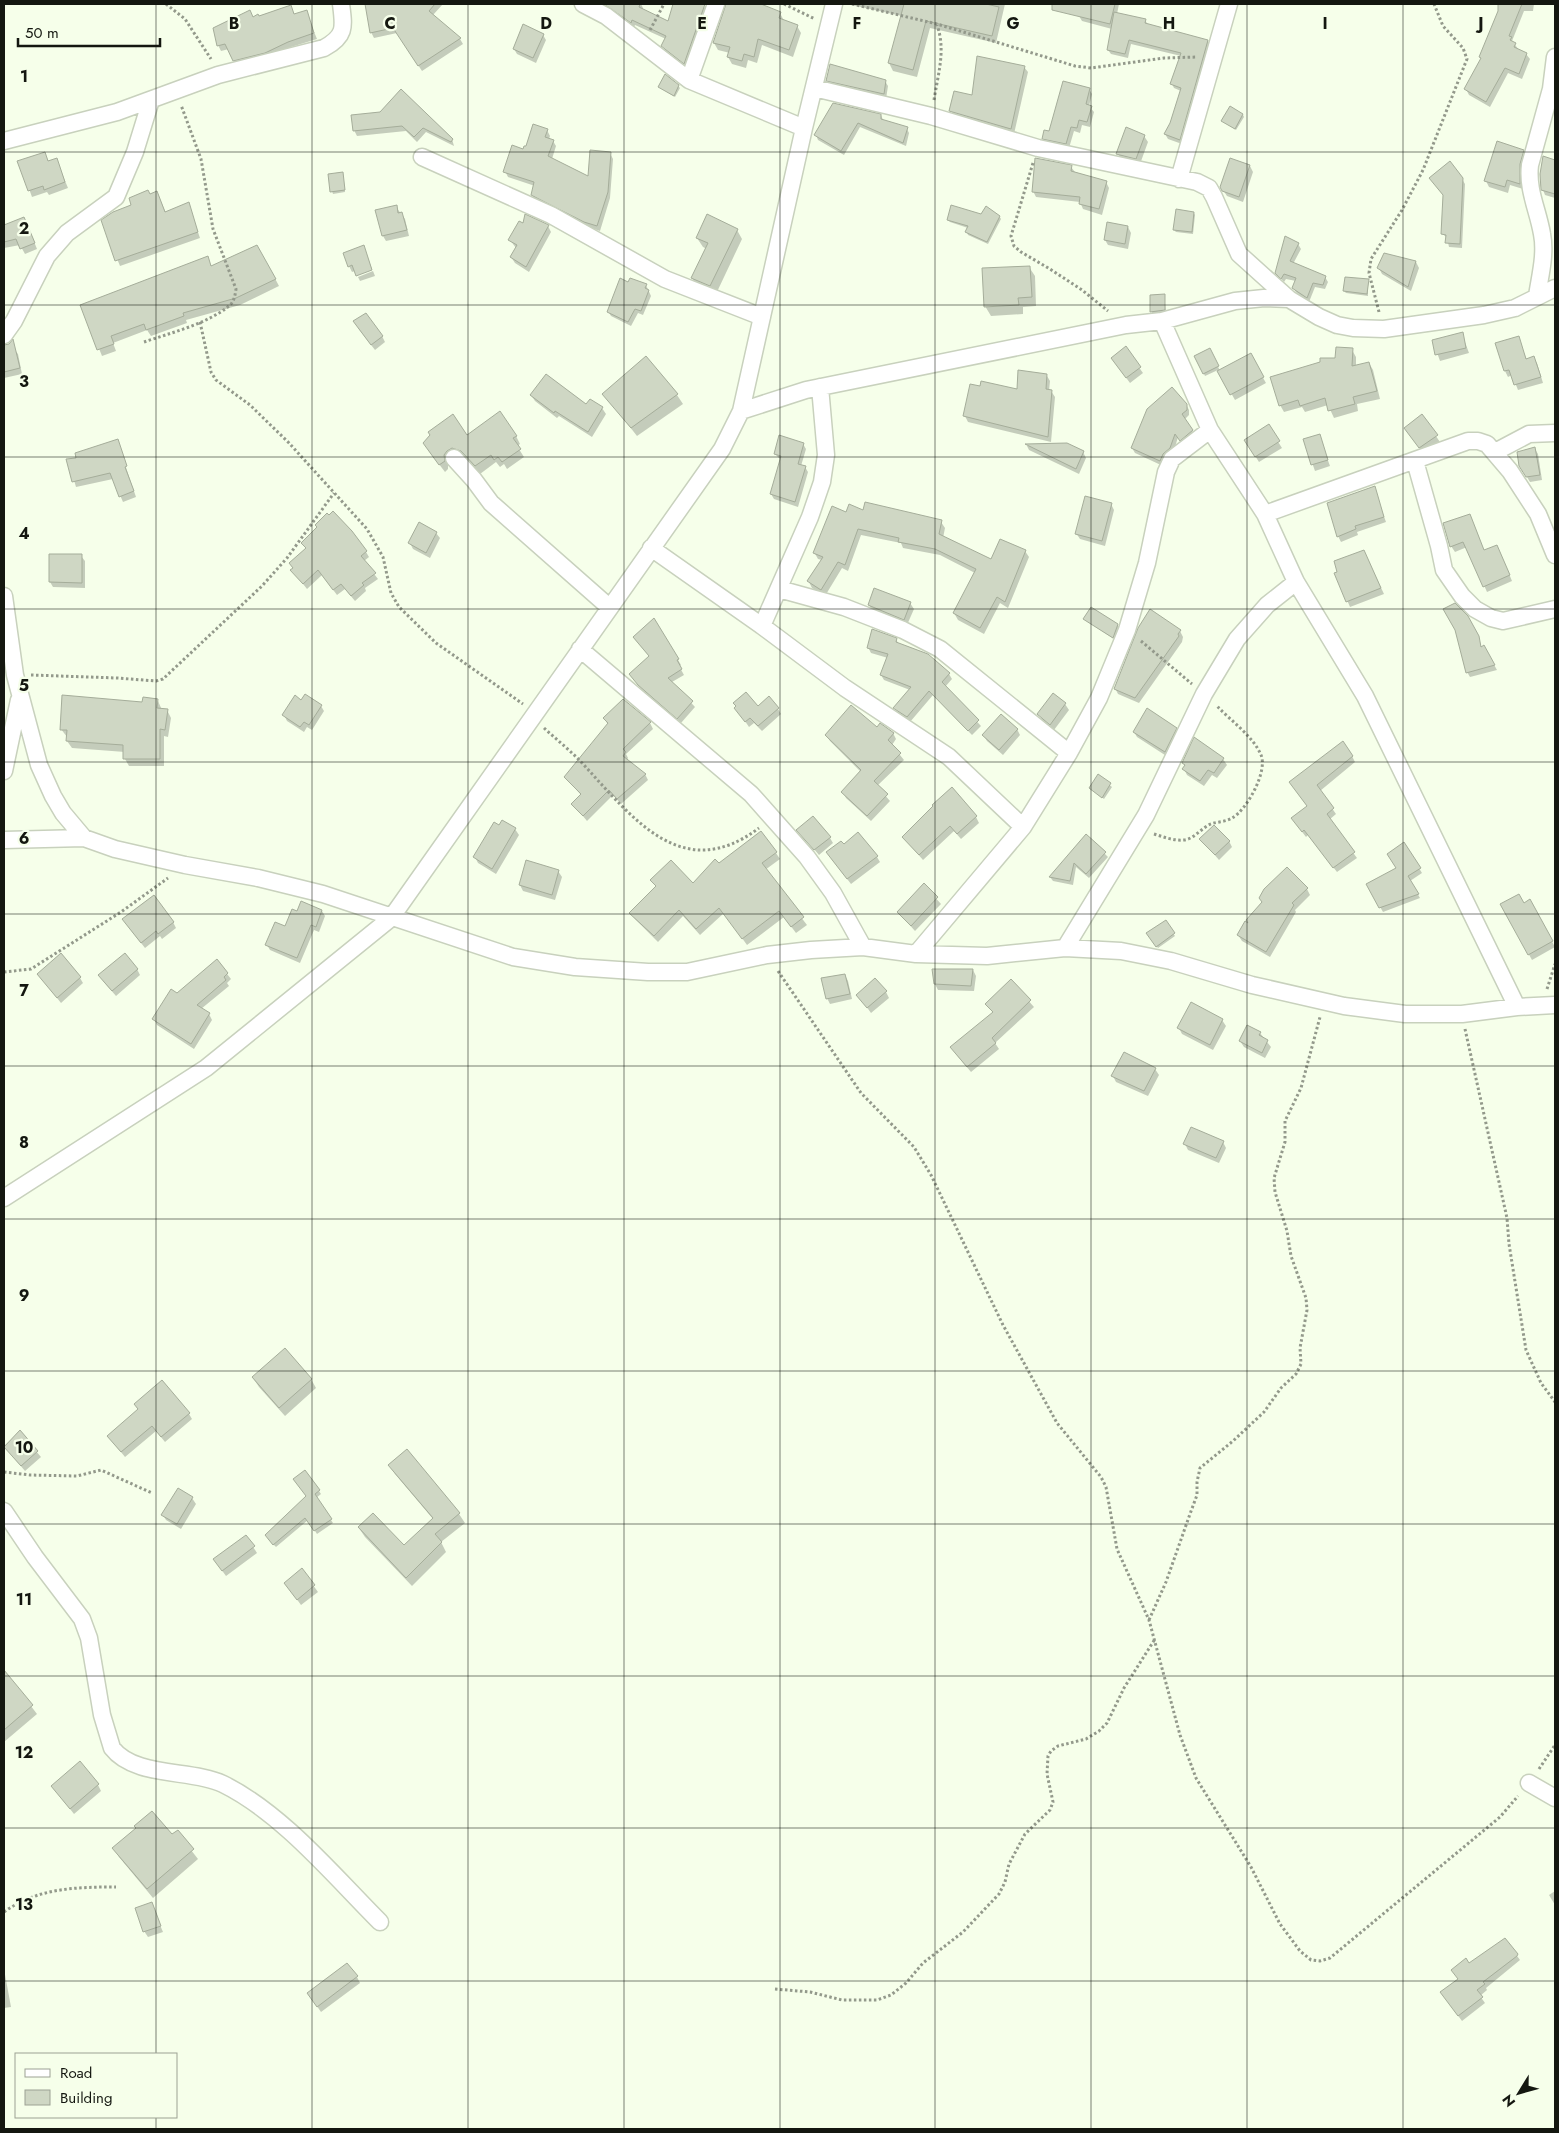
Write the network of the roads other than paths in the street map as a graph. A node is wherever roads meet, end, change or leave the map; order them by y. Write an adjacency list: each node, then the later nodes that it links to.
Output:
1 (342, 4): 10 (street)
2 (583, 4): 6 (street)
3 (716, 4): 8 (street)
4 (834, 4): 9 (street)
5 (1226, 5): 14 (street)
6 (608, 10): 8 (street)
7 (1555, 58): 16 (street)
8 (689, 80): 11 (street)
9 (814, 88): 11 (street); 14 (street)
10 (151, 100): 12 (street); 20 (street)
11 (804, 128): 18 (street)
12 (4, 141)
13 (422, 158): 18 (street)
14 (1179, 179): 17 (street)
15 (1555, 288): 16 (street)
16 (1537, 296): 17 (street)
17 (1289, 299): 19 (street)
18 (762, 317): 22 (street)
19 (1162, 321): 21 (street); 23 (street)
20 (4, 336)
21 (820, 387): 22 (street); 32 (street)
22 (741, 411): 29 (street)
23 (1210, 430): 28 (street); 39 (street)
24 (1555, 433): 25 (street)
25 (1495, 452): 27 (street); 30 (street)
26 (454, 458): 34 (street)
27 (1415, 460): 28 (street); 35 (street)
28 (1266, 514): 31 (street)
29 (650, 548): 34 (street); 36 (street)
30 (1555, 555)
31 (1296, 582): 46 (street); 49 (street)
32 (779, 589): 36 (street); 39 (street)
33 (4, 596): 38 (street)
34 (609, 607): 37 (street)
35 (1555, 609)
36 (762, 626): 41 (street)
37 (580, 649): 44 (street); 45 (street)
38 (20, 696): 40 (street); 42 (street)
39 (1069, 753): 41 (street)
40 (4, 771)
41 (1023, 827): 47 (street)
42 (84, 838): 43 (street); 44 (street)
43 (4, 840)
44 (390, 918): 45 (street); 50 (street)
45 (863, 947): 47 (street)
46 (1065, 948): 47 (street); 49 (street)
47 (916, 954)
48 (1548, 1005): 49 (street)
49 (1517, 1007)
50 (4, 1198)
51 (4, 1511): 54 (street)
52 (1529, 1783): 53 (street)
53 (1555, 1798)
54 (380, 1922)

